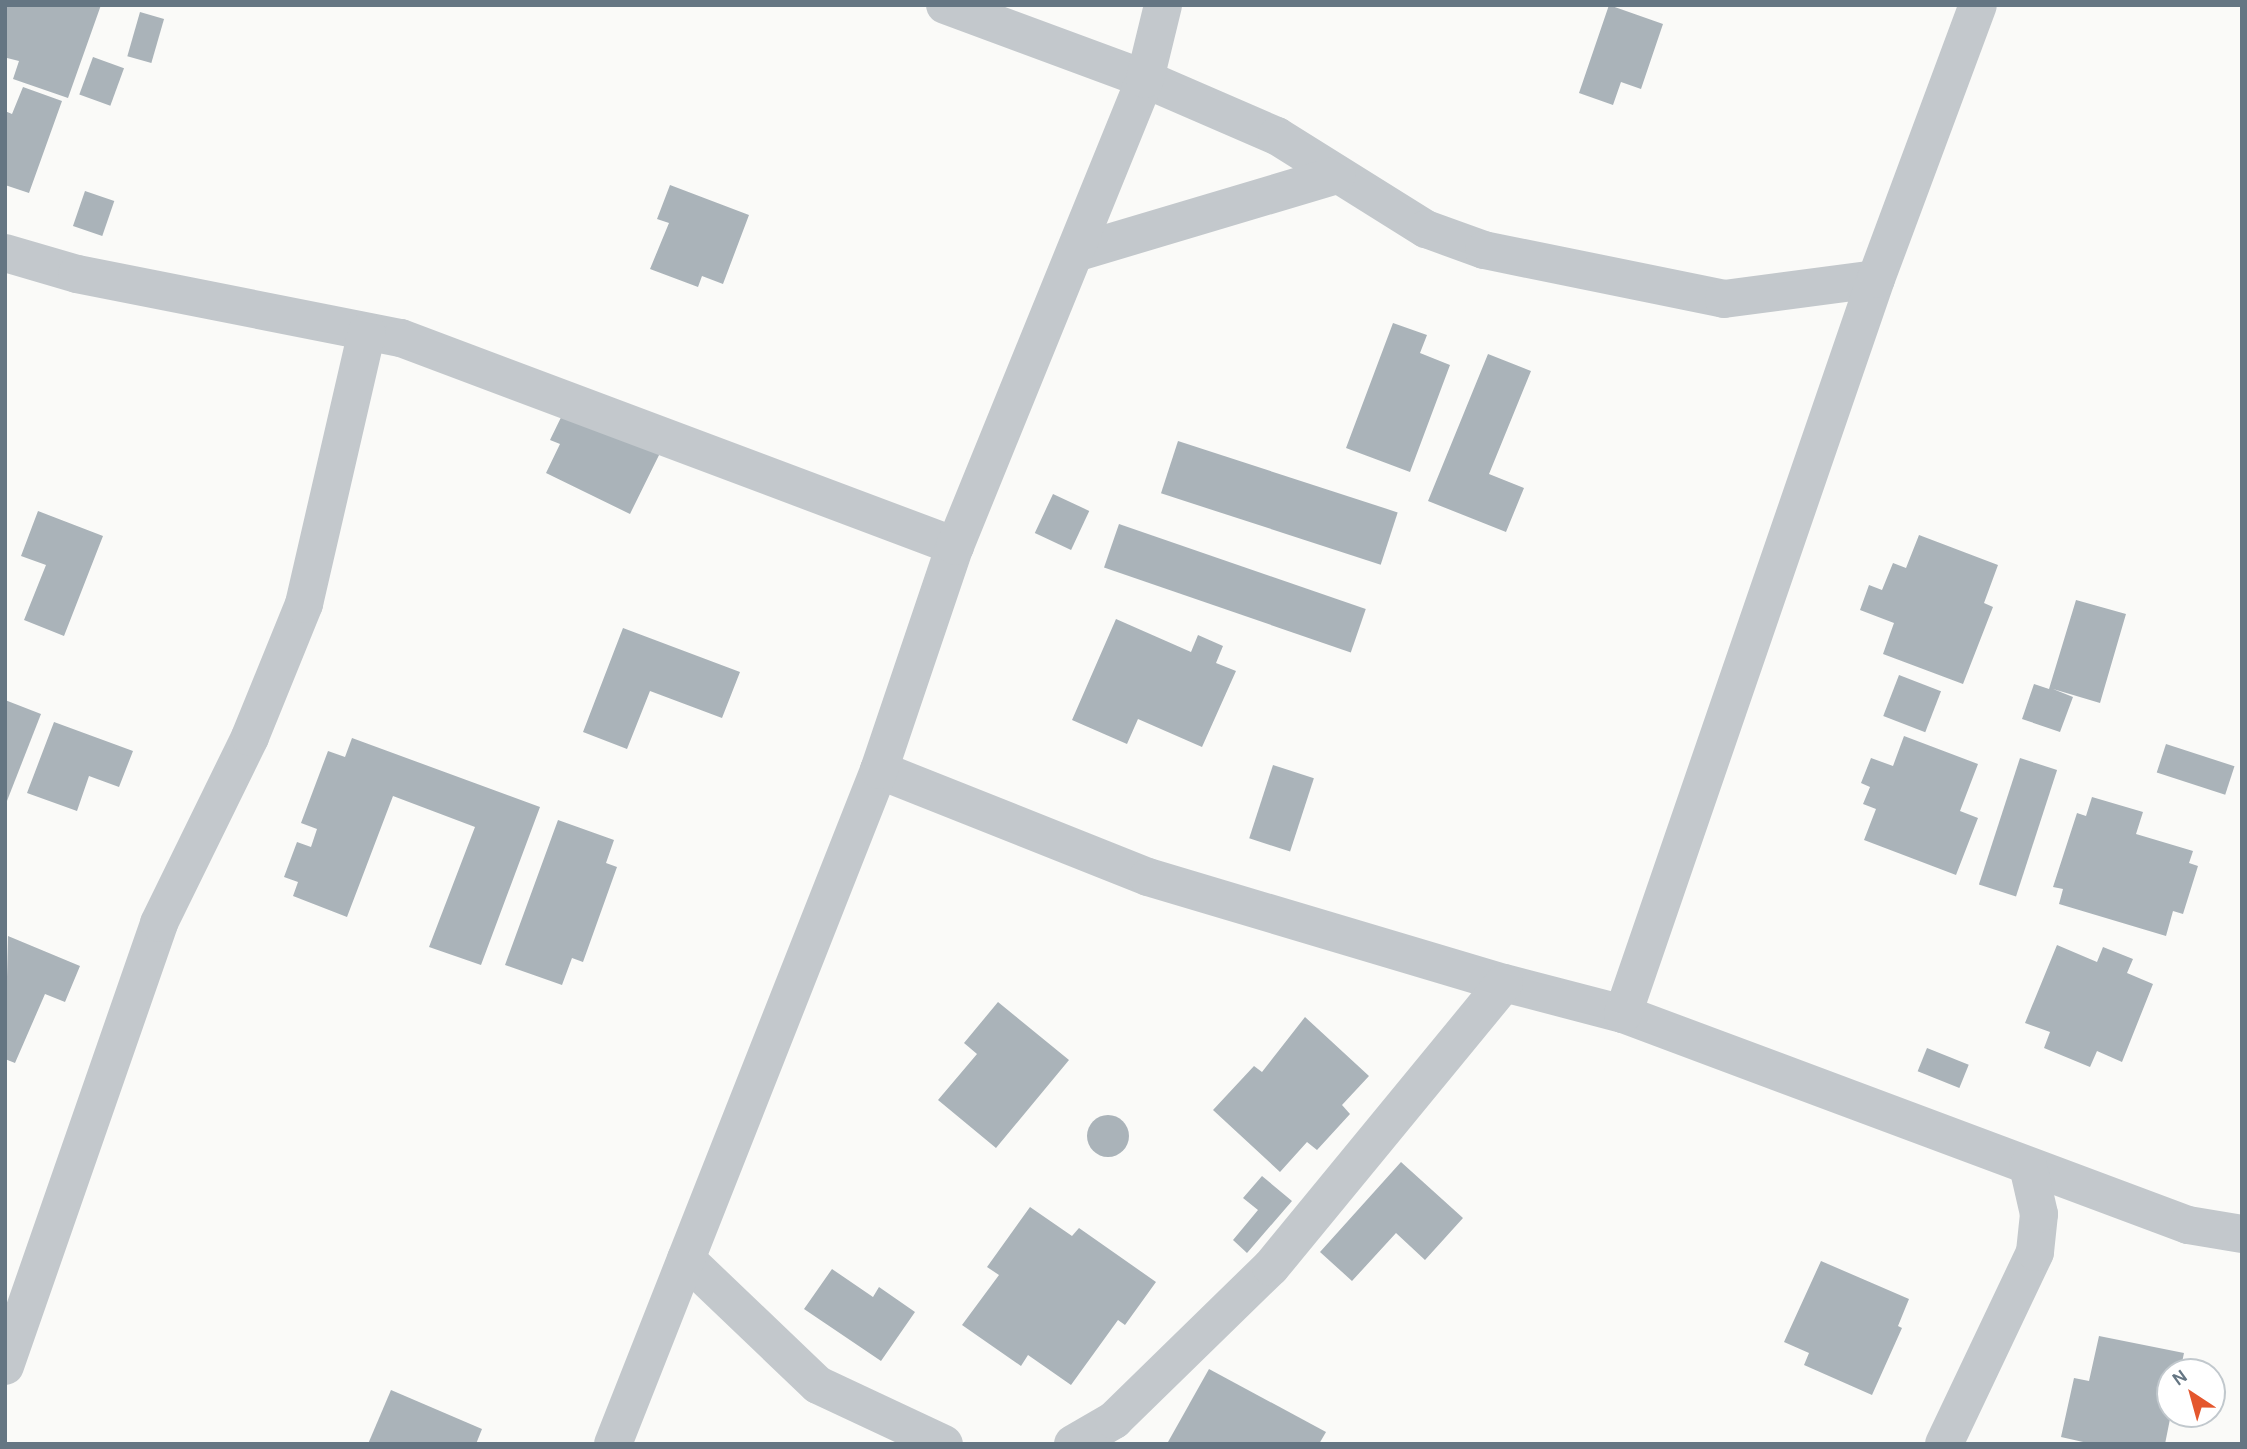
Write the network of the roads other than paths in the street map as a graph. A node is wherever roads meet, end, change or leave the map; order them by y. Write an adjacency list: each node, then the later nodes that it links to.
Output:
1 (945, 5): 4 (street)
2 (1163, 5): 4 (street)
3 (1978, 5): 8 (street)
4 (1145, 79): 5 (street); 7 (street)
5 (1337, 174): 7 (street); 8 (street)
6 (5, 253): 9 (street)
7 (1075, 253): 10 (street)
8 (1876, 279): 13 (street)
9 (367, 332): 10 (street); 17 (street)
10 (955, 546): 11 (street)
11 (879, 770): 12 (street); 16 (street)
12 (1504, 983): 13 (street); 20 (street)
13 (1623, 1014): 14 (street)
14 (2028, 1166): 15 (street); 21 (street)
15 (2242, 1234)
16 (686, 1259): 18 (street); 19 (street)
17 (5, 1366)
18 (613, 1444)
19 (944, 1444)
20 (1073, 1444)
21 (1944, 1444)

